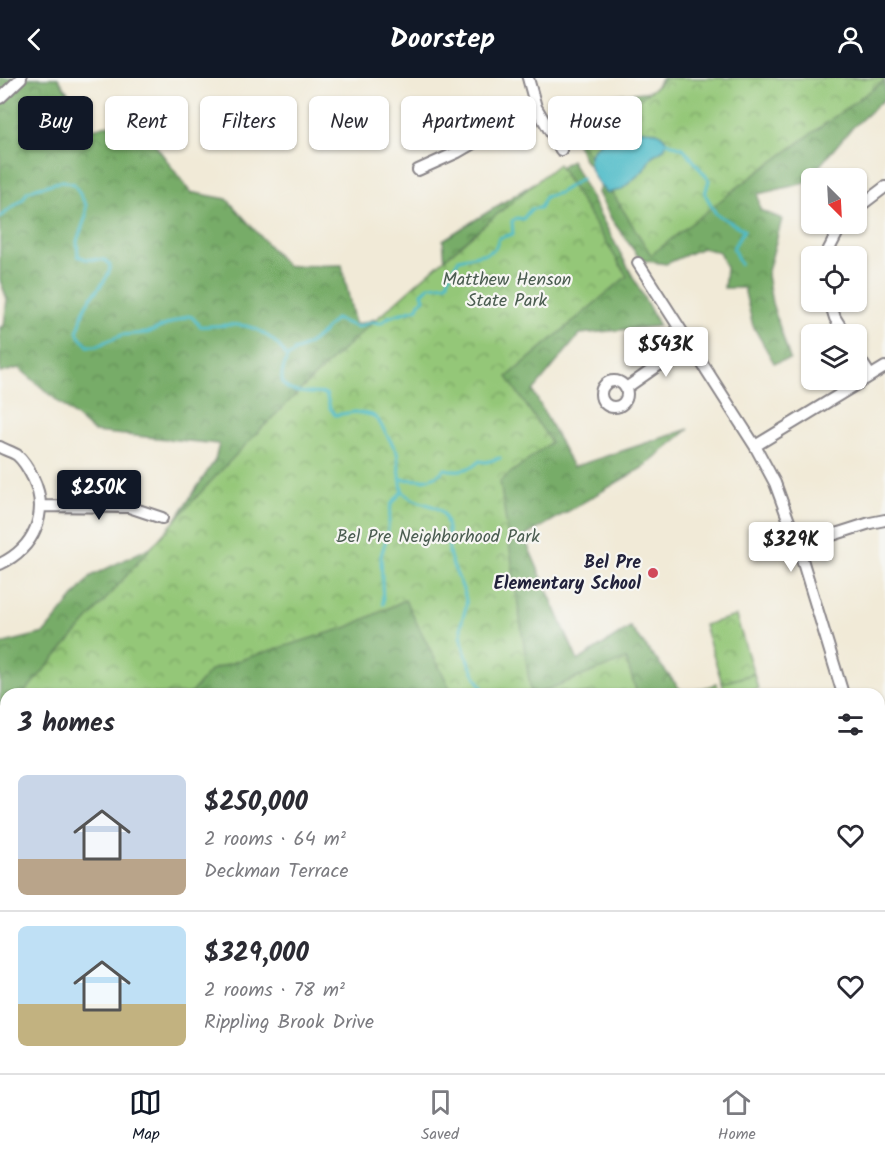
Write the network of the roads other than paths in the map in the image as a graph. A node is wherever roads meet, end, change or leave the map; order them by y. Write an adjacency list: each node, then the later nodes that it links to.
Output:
1 (21, 78): 4 (street)
2 (528, 78): 3 (street)
3 (533, 96)
4 (0, 98)
5 (536, 107): 6 (street)
6 (548, 128)
7 (461, 150): 8 (street)
8 (417, 170)
9 (885, 187): 10 (street)
10 (867, 201)
11 (638, 263): 12 (street)
12 (689, 344): 16 (street); 17 (street)
13 (885, 366): 15 (street)
14 (867, 370): 15 (street)
15 (870, 375): 17 (street)
16 (626, 388)
17 (755, 446): 22 (street)
18 (0, 447): 19 (street)
19 (40, 506): 20 (street); 23 (street)
20 (162, 518)
21 (885, 520): 22 (street)
22 (798, 546): 24 (street)
23 (0, 564)
24 (841, 688)

